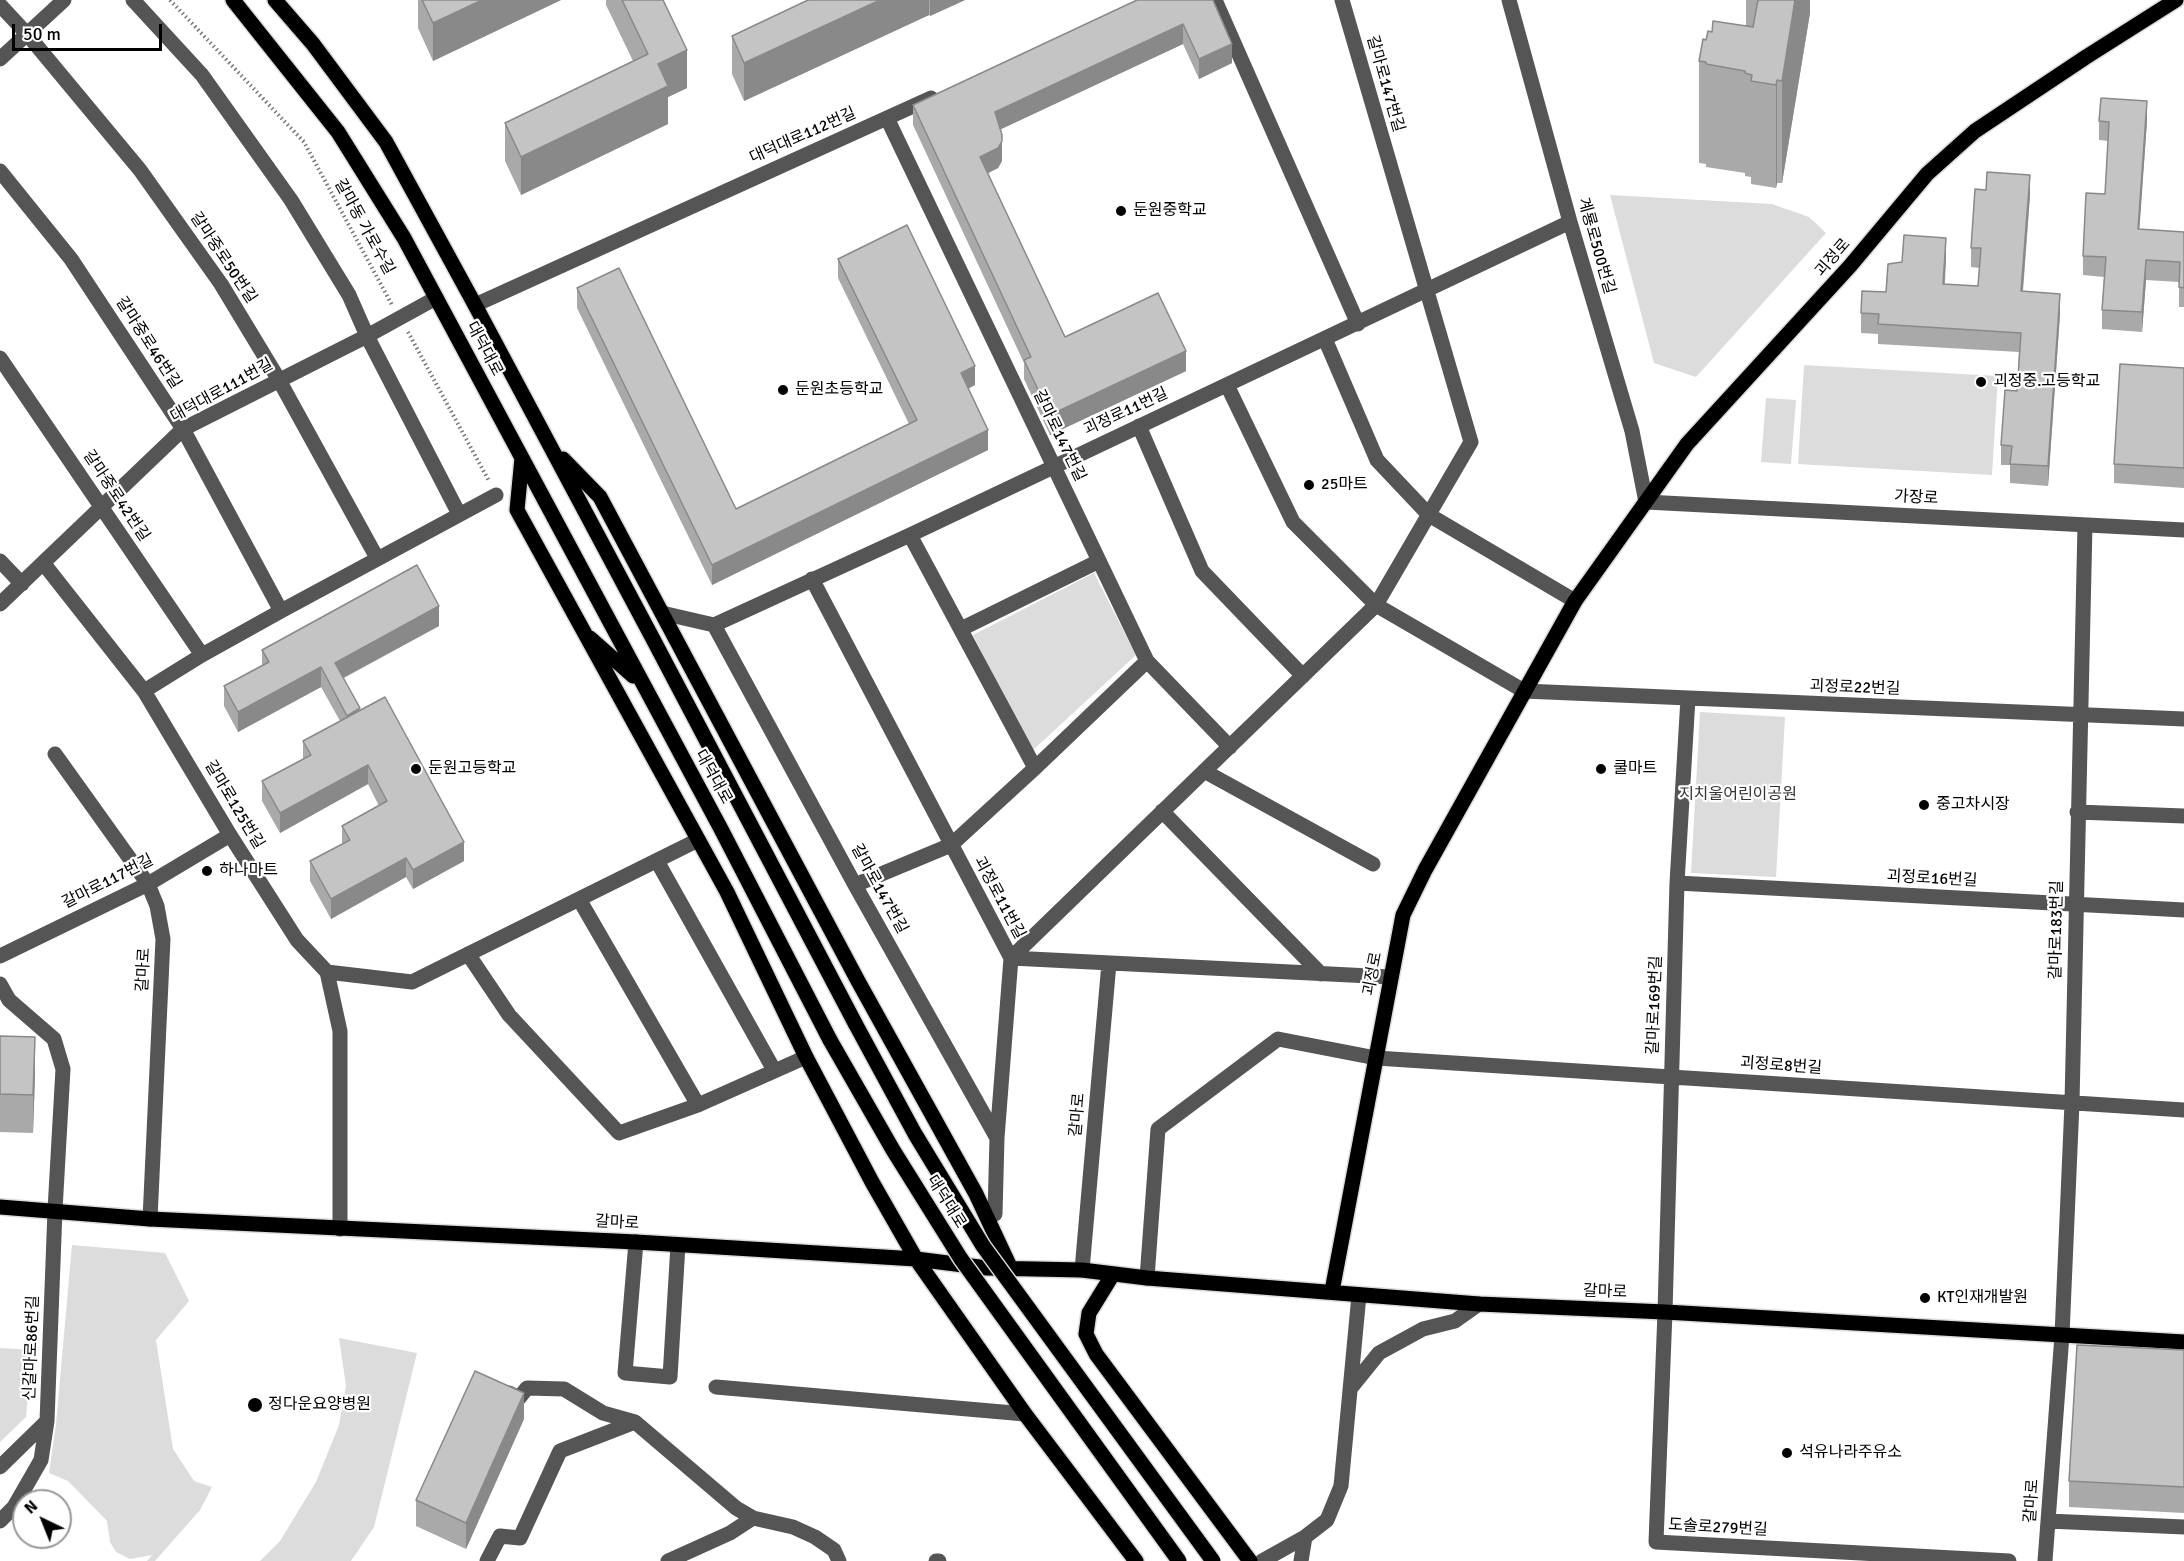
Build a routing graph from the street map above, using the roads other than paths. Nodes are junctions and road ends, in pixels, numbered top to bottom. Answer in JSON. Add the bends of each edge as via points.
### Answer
{"nodes":[{"id":1,"x":64,"y":0,"type":"edge"},
{"id":2,"x":134,"y":0,"type":"edge"},
{"id":3,"x":233,"y":0,"type":"edge"},
{"id":4,"x":276,"y":0,"type":"edge"},
{"id":5,"x":1215,"y":0,"type":"edge"},
{"id":6,"x":1342,"y":0,"type":"edge"},
{"id":7,"x":1509,"y":0,"type":"edge"},
{"id":8,"x":2176,"y":0,"type":"edge"},
{"id":9,"x":0,"y":5,"type":"edge"},
{"id":10,"x":27,"y":34,"type":"junction"},
{"id":11,"x":0,"y":59,"type":"edge"},
{"id":12,"x":941,"y":93,"type":"edge"},
{"id":13,"x":887,"y":118,"type":"junction"},
{"id":14,"x":0,"y":171,"type":"edge"},
{"id":15,"x":1570,"y":222,"type":"junction"},
{"id":16,"x":1427,"y":291,"type":"junction"},
{"id":17,"x":436,"y":298,"type":"junction"},
{"id":18,"x":475,"y":305,"type":"junction"},
{"id":19,"x":1358,"y":324,"type":"junction"},
{"id":20,"x":367,"y":336,"type":"junction"},
{"id":21,"x":1325,"y":339,"type":"junction"},
{"id":22,"x":0,"y":358,"type":"edge"},
{"id":23,"x":279,"y":380,"type":"junction"},
{"id":24,"x":1227,"y":385,"type":"junction"},
{"id":25,"x":1139,"y":426,"type":"junction"},
{"id":26,"x":183,"y":429,"type":"junction"},
{"id":27,"x":551,"y":446,"type":"junction"},
{"id":28,"x":522,"y":458,"type":"junction"},
{"id":29,"x":1053,"y":466,"type":"junction"},
{"id":30,"x":496,"y":495,"type":"road end"},
{"id":31,"x":1646,"y":502,"type":"junction"},
{"id":32,"x":102,"y":508,"type":"junction"},
{"id":33,"x":459,"y":514,"type":"junction"},
{"id":34,"x":1429,"y":515,"type":"junction"},
{"id":35,"x":2085,"y":525,"type":"junction"},
{"id":36,"x":2184,"y":530,"type":"edge"},
{"id":37,"x":910,"y":535,"type":"junction"},
{"id":38,"x":377,"y":558,"type":"junction"},
{"id":39,"x":0,"y":561,"type":"edge"},
{"id":40,"x":1099,"y":561,"type":"junction"},
{"id":41,"x":44,"y":564,"type":"junction"},
{"id":42,"x":812,"y":579,"type":"junction"},
{"id":43,"x":22,"y":584,"type":"junction"},
{"id":44,"x":1575,"y":601,"type":"junction"},
{"id":45,"x":0,"y":604,"type":"edge"},
{"id":46,"x":1376,"y":605,"type":"junction"},
{"id":47,"x":281,"y":611,"type":"junction"},
{"id":48,"x":662,"y":613,"type":"junction"},
{"id":49,"x":714,"y":625,"type":"junction"},
{"id":50,"x":961,"y":629,"type":"junction"},
{"id":51,"x":582,"y":630,"type":"junction"},
{"id":52,"x":202,"y":655,"type":"junction"},
{"id":53,"x":1147,"y":661,"type":"junction"},
{"id":54,"x":1303,"y":676,"type":"junction"},
{"id":55,"x":642,"y":684,"type":"junction"},
{"id":56,"x":144,"y":691,"type":"junction"},
{"id":57,"x":1524,"y":692,"type":"junction"},
{"id":58,"x":1688,"y":699,"type":"junction"},
{"id":59,"x":2080,"y":715,"type":"junction"},
{"id":60,"x":2184,"y":719,"type":"edge"},
{"id":61,"x":1230,"y":747,"type":"junction"},
{"id":62,"x":55,"y":754,"type":"dead end"},
{"id":63,"x":1035,"y":768,"type":"junction"},
{"id":64,"x":1204,"y":771,"type":"junction"},
{"id":65,"x":1162,"y":812,"type":"junction"},
{"id":66,"x":2077,"y":812,"type":"junction"},
{"id":67,"x":2184,"y":816,"type":"edge"},
{"id":68,"x":230,"y":835,"type":"junction"},
{"id":69,"x":698,"y":840,"type":"junction"},
{"id":70,"x":951,"y":845,"type":"junction"},
{"id":71,"x":657,"y":861,"type":"junction"},
{"id":72,"x":1373,"y":864,"type":"dead end"},
{"id":73,"x":1677,"y":883,"type":"junction"},
{"id":74,"x":148,"y":884,"type":"junction"},
{"id":75,"x":855,"y":885,"type":"junction"},
{"id":76,"x":579,"y":899,"type":"junction"},
{"id":77,"x":2075,"y":904,"type":"junction"},
{"id":78,"x":2184,"y":910,"type":"edge"},
{"id":79,"x":468,"y":954,"type":"junction"},
{"id":80,"x":0,"y":956,"type":"edge"},
{"id":81,"x":1011,"y":958,"type":"junction"},
{"id":82,"x":1109,"y":963,"type":"junction"},
{"id":83,"x":327,"y":972,"type":"junction"},
{"id":84,"x":1321,"y":974,"type":"junction"},
{"id":85,"x":1390,"y":977,"type":"junction"},
{"id":86,"x":0,"y":984,"type":"edge"},
{"id":87,"x":806,"y":1057,"type":"junction"},
{"id":88,"x":1376,"y":1058,"type":"junction"},
{"id":89,"x":774,"y":1071,"type":"junction"},
{"id":90,"x":1670,"y":1077,"type":"junction"},
{"id":91,"x":2072,"y":1103,"type":"junction"},
{"id":92,"x":698,"y":1105,"type":"junction"},
{"id":93,"x":2184,"y":1110,"type":"edge"},
{"id":94,"x":997,"y":1138,"type":"junction"},
{"id":95,"x":0,"y":1207,"type":"edge"},
{"id":96,"x":55,"y":1210,"type":"junction"},
{"id":97,"x":995,"y":1214,"type":"dead end"},
{"id":98,"x":150,"y":1219,"type":"junction"},
{"id":99,"x":340,"y":1229,"type":"junction"},
{"id":100,"x":636,"y":1242,"type":"junction"},
{"id":101,"x":678,"y":1245,"type":"junction"},
{"id":102,"x":916,"y":1259,"type":"junction"},
{"id":103,"x":1011,"y":1269,"type":"junction"},
{"id":104,"x":1082,"y":1270,"type":"junction"},
{"id":105,"x":1113,"y":1274,"type":"junction"},
{"id":106,"x":1147,"y":1278,"type":"junction"},
{"id":107,"x":1332,"y":1291,"type":"junction"},
{"id":108,"x":1359,"y":1295,"type":"junction"},
{"id":109,"x":1479,"y":1304,"type":"junction"},
{"id":110,"x":1665,"y":1312,"type":"junction"},
{"id":111,"x":2062,"y":1335,"type":"junction"},
{"id":112,"x":2184,"y":1342,"type":"edge"},
{"id":113,"x":492,"y":1385,"type":"edge"},
{"id":114,"x":716,"y":1387,"type":"dead end"},
{"id":115,"x":1350,"y":1389,"type":"junction"},
{"id":116,"x":1025,"y":1414,"type":"junction"},
{"id":117,"x":47,"y":1421,"type":"junction"},
{"id":118,"x":635,"y":1422,"type":"junction"},
{"id":119,"x":0,"y":1467,"type":"edge"},
{"id":120,"x":753,"y":1518,"type":"junction"},
{"id":121,"x":0,"y":1521,"type":"edge"},
{"id":122,"x":2048,"y":1521,"type":"junction"},
{"id":123,"x":2184,"y":1527,"type":"edge"},
{"id":124,"x":1305,"y":1537,"type":"junction"},
{"id":125,"x":487,"y":1561,"type":"edge"},
{"id":126,"x":668,"y":1561,"type":"edge"},
{"id":127,"x":839,"y":1561,"type":"edge"},
{"id":128,"x":1136,"y":1561,"type":"edge"},
{"id":129,"x":1179,"y":1561,"type":"edge"},
{"id":130,"x":1213,"y":1561,"type":"edge"},
{"id":131,"x":1250,"y":1561,"type":"edge"},
{"id":132,"x":1262,"y":1561,"type":"edge"},
{"id":133,"x":1301,"y":1561,"type":"edge"},
{"id":134,"x":2008,"y":1561,"type":"edge"},
{"id":135,"x":2045,"y":1561,"type":"edge"}],
"edges":[{"from":1,"to":10,"type":"street"},
{"from":2,"to":20,"type":"street","via":[[202,75],[247,136],[349,295]]},
{"from":3,"to":17,"type":"main road","name":"대덕대로","via":[[338,132]]},
{"from":4,"to":18,"type":"main road","name":"대덕대로","via":[[386,142]]},
{"from":5,"to":19,"type":"street"},
{"from":6,"to":16,"type":"street","name":"갈마로147번길"},
{"from":7,"to":15,"type":"street","name":"계룡로500번길"},
{"from":8,"to":31,"type":"main road","name":"괴정로","via":[[1975,131],[1927,174],[1850,266],[1687,444]]},
{"from":9,"to":10,"type":"street","name":"갈마중로50번길"},
{"from":10,"to":11,"type":"street"},
{"from":10,"to":23,"type":"street","name":"갈마중로50번길","via":[[140,170],[221,284]]},
{"from":12,"to":13,"type":"street","name":"대덕대로112번길"},
{"from":13,"to":18,"type":"street","name":"대덕대로112번길"},
{"from":13,"to":29,"type":"street","name":"갈마로147번길"},
{"from":14,"to":26,"type":"street","name":"갈마중로46번길","via":[[71,259]]},
{"from":15,"to":16,"type":"street","name":"괴정로11번길"},
{"from":15,"to":31,"type":"street","name":"계룡로500번길","via":[[1632,431]]},
{"from":16,"to":19,"type":"street","name":"괴정로11번길"},
{"from":16,"to":34,"type":"street","name":"갈마로147번길","via":[[1471,442]]},
{"from":17,"to":20,"type":"street","name":"대덕대로111번길"},
{"from":17,"to":28,"type":"main road","name":"대덕대로"},
{"from":18,"to":27,"type":"main road","name":"대덕대로"},
{"from":19,"to":21,"type":"street","name":"괴정로11번길"},
{"from":20,"to":23,"type":"street","name":"대덕대로111번길"},
{"from":20,"to":33,"type":"street"},
{"from":21,"to":24,"type":"street","name":"괴정로11번길"},
{"from":21,"to":34,"type":"street","via":[[1377,460]]},
{"from":22,"to":32,"type":"street","name":"갈마중로42번길"},
{"from":23,"to":26,"type":"street","name":"대덕대로111번길"},
{"from":23,"to":38,"type":"street","name":"갈마중로50번길"},
{"from":24,"to":25,"type":"street","name":"괴정로11번길"},
{"from":24,"to":46,"type":"street","via":[[1293,522]]},
{"from":25,"to":29,"type":"street","name":"괴정로11번길"},
{"from":25,"to":54,"type":"street","via":[[1202,571]]},
{"from":26,"to":32,"type":"street","name":"대덕대로111번길"},
{"from":26,"to":47,"type":"street","name":"갈마중로46번길"},
{"from":27,"to":48,"type":"main road","via":[[600,497]]},
{"from":27,"to":130,"type":"main road","name":"대덕대로","bridge":true,"via":[[915,1134],[983,1246]]},
{"from":28,"to":51,"type":"main road","via":[[517,510]]},
{"from":28,"to":55,"type":"main road","name":"대덕대로"},
{"from":29,"to":37,"type":"street","name":"괴정로11번길"},
{"from":29,"to":40,"type":"street","name":"갈마로147번길"},
{"from":30,"to":33,"type":"street"},
{"from":31,"to":35,"type":"street","name":"가장로"},
{"from":31,"to":44,"type":"main road","name":"괴정로"},
{"from":32,"to":41,"type":"street","name":"대덕대로111번길"},
{"from":32,"to":52,"type":"street","name":"갈마중로42번길"},
{"from":33,"to":38,"type":"street"},
{"from":34,"to":44,"type":"street"},
{"from":34,"to":46,"type":"street","name":"갈마로147번길"},
{"from":35,"to":36,"type":"street","name":"가장로"},
{"from":35,"to":59,"type":"street","name":"갈마로183번길"},
{"from":37,"to":42,"type":"street","name":"괴정로11번길"},
{"from":37,"to":50,"type":"street"},
{"from":38,"to":47,"type":"street"},
{"from":39,"to":43,"type":"street"},
{"from":40,"to":50,"type":"street"},
{"from":40,"to":53,"type":"street","name":"갈마로147번길"},
{"from":41,"to":43,"type":"street","name":"대덕대로111번길"},
{"from":41,"to":56,"type":"street","name":"갈마로125번길"},
{"from":42,"to":49,"type":"street","name":"괴정로11번길"},
{"from":42,"to":70,"type":"street","name":"괴정로11번길"},
{"from":43,"to":45,"type":"street","name":"대덕대로111번길"},
{"from":44,"to":57,"type":"main road","name":"괴정로"},
{"from":46,"to":54,"type":"street","name":"갈마로147번길"},
{"from":46,"to":57,"type":"street"},
{"from":47,"to":52,"type":"street"},
{"from":48,"to":49,"type":"street"},
{"from":48,"to":103,"type":"main road","via":[[976,1194]]},
{"from":49,"to":75,"type":"street","name":"갈마로147번길"},
{"from":50,"to":63,"type":"street"},
{"from":51,"to":55,"type":"main road"},
{"from":51,"to":69,"type":"main road"},
{"from":52,"to":56,"type":"street"},
{"from":53,"to":61,"type":"street","name":"갈마로147번길"},
{"from":53,"to":63,"type":"street"},
{"from":54,"to":61,"type":"street","name":"갈마로147번길"},
{"from":55,"to":129,"type":"main road","name":"대덕대로","bridge":true,"via":[[830,1040],[893,1150],[961,1259]]},
{"from":56,"to":68,"type":"street","name":"갈마로125번길"},
{"from":57,"to":58,"type":"street","name":"괴정로22번길"},
{"from":57,"to":85,"type":"main road","name":"괴정로","via":[[1403,915]]},
{"from":58,"to":59,"type":"street","name":"괴정로22번길"},
{"from":58,"to":73,"type":"street","name":"갈마로169번길"},
{"from":59,"to":60,"type":"street","name":"괴정로22번길"},
{"from":59,"to":66,"type":"street","name":"갈마로183번길"},
{"from":61,"to":64,"type":"street","name":"갈마로147번길"},
{"from":62,"to":74,"type":"street","name":"갈마로"},
{"from":63,"to":70,"type":"street"},
{"from":64,"to":65,"type":"street","name":"갈마로147번길"},
{"from":64,"to":72,"type":"street"},
{"from":65,"to":81,"type":"street","name":"갈마로147번길"},
{"from":65,"to":84,"type":"street"},
{"from":66,"to":67,"type":"street"},
{"from":66,"to":77,"type":"street","name":"갈마로183번길"},
{"from":68,"to":74,"type":"street","name":"갈마로117번길"},
{"from":68,"to":83,"type":"street","name":"갈마로125번길","via":[[297,940]]},
{"from":69,"to":71,"type":"street"},
{"from":69,"to":87,"type":"main road"},
{"from":70,"to":75,"type":"street"},
{"from":70,"to":81,"type":"street","name":"괴정로11번길"},
{"from":71,"to":76,"type":"street"},
{"from":71,"to":89,"type":"street"},
{"from":73,"to":77,"type":"street","name":"괴정로16번길"},
{"from":73,"to":90,"type":"street","name":"갈마로169번길"},
{"from":74,"to":80,"type":"street","name":"갈마로117번길"},
{"from":74,"to":98,"type":"street","name":"갈마로","via":[[163,939]]},
{"from":75,"to":94,"type":"street","name":"갈마로147번길"},
{"from":76,"to":79,"type":"street"},
{"from":76,"to":92,"type":"street"},
{"from":77,"to":78,"type":"street","name":"괴정로16번길"},
{"from":77,"to":91,"type":"street","name":"갈마로183번길"},
{"from":79,"to":83,"type":"street","via":[[412,982]]},
{"from":79,"to":92,"type":"street","via":[[509,1015],[619,1133]]},
{"from":81,"to":82,"type":"street","name":"괴정로11번길"},
{"from":81,"to":94,"type":"street"},
{"from":82,"to":84,"type":"street","name":"괴정로11번길"},
{"from":82,"to":104,"type":"street","name":"갈마로"},
{"from":83,"to":99,"type":"street","via":[[340,1031]]},
{"from":84,"to":85,"type":"street","name":"괴정로11번길"},
{"from":85,"to":88,"type":"main road","name":"괴정로"},
{"from":86,"to":96,"type":"street","via":[[9,1000],[54,1039],[63,1069]]},
{"from":87,"to":89,"type":"street"},
{"from":87,"to":102,"type":"main road"},
{"from":88,"to":90,"type":"street","name":"괴정로8번길"},
{"from":88,"to":106,"type":"street","via":[[1278,1039],[1158,1129]]},
{"from":88,"to":107,"type":"main road","name":"괴정로"},
{"from":89,"to":92,"type":"street"},
{"from":90,"to":91,"type":"street","name":"괴정로8번길"},
{"from":90,"to":110,"type":"street","name":"갈마로169번길"},
{"from":91,"to":93,"type":"street","name":"괴정로8번길"},
{"from":91,"to":111,"type":"street","name":"갈마로183번길"},
{"from":94,"to":97,"type":"street"},
{"from":95,"to":96,"type":"main road","name":"갈마로"},
{"from":96,"to":98,"type":"main road","name":"갈마로"},
{"from":96,"to":117,"type":"street","name":"신갈마로86번길"},
{"from":98,"to":99,"type":"main road","name":"갈마로"},
{"from":99,"to":100,"type":"main road","name":"갈마로"},
{"from":100,"to":101,"type":"main road","name":"갈마로"},
{"from":100,"to":101,"type":"street","via":[[626,1373],[670,1377]]},
{"from":101,"to":102,"type":"main road","name":"갈마로"},
{"from":102,"to":103,"type":"main road","name":"갈마로"},
{"from":102,"to":116,"type":"main road"},
{"from":103,"to":104,"type":"main road","name":"갈마로"},
{"from":104,"to":105,"type":"main road","name":"갈마로"},
{"from":105,"to":106,"type":"main road","name":"갈마로"},
{"from":105,"to":131,"type":"main road","via":[[1089,1313],[1086,1334],[1096,1354]]},
{"from":106,"to":107,"type":"main road","name":"갈마로"},
{"from":107,"to":108,"type":"main road","name":"갈마로"},
{"from":108,"to":109,"type":"main road","name":"갈마로"},
{"from":108,"to":115,"type":"street"},
{"from":109,"to":110,"type":"main road","name":"갈마로"},
{"from":109,"to":115,"type":"street","via":[[1455,1321],[1423,1329],[1379,1353]]},
{"from":110,"to":111,"type":"main road","name":"갈마로"},
{"from":110,"to":134,"type":"street","name":"도솔로279번길","via":[[1656,1542]]},
{"from":111,"to":112,"type":"main road","name":"갈마로"},
{"from":111,"to":122,"type":"street","name":"갈마로"},
{"from":113,"to":118,"type":"street","via":[[519,1398],[527,1388],[564,1389],[603,1413]]},
{"from":114,"to":116,"type":"street"},
{"from":115,"to":124,"type":"street","via":[[1341,1486],[1327,1520]]},
{"from":116,"to":128,"type":"main road"},
{"from":117,"to":119,"type":"street","name":"신갈마로86번길"},
{"from":117,"to":121,"type":"street","via":[[41,1460],[14,1507]]},
{"from":118,"to":120,"type":"street"},
{"from":118,"to":125,"type":"street","via":[[560,1451],[520,1538],[500,1536]]},
{"from":120,"to":126,"type":"street","via":[[730,1533]]},
{"from":120,"to":127,"type":"street","via":[[793,1527],[815,1537],[834,1550]]},
{"from":122,"to":123,"type":"street"},
{"from":122,"to":135,"type":"street","name":"갈마로"},
{"from":124,"to":132,"type":"street"},
{"from":124,"to":133,"type":"street"}]}
